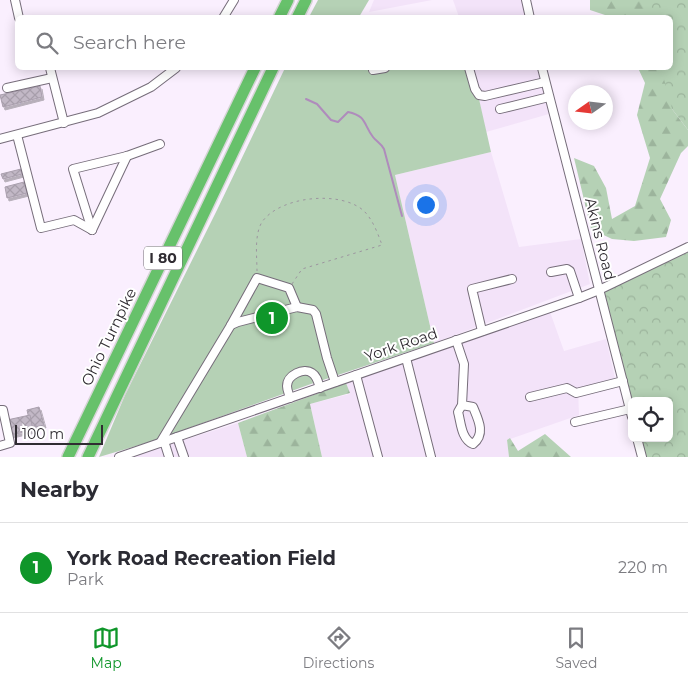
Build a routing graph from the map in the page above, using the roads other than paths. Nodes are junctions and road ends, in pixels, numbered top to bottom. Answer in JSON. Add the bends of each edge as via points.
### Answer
{"nodes":[{"id":1,"x":15,"y":0,"type":"edge"},
{"id":2,"x":234,"y":0,"type":"edge"},
{"id":3,"x":288,"y":0,"type":"edge"},
{"id":4,"x":306,"y":0,"type":"edge"},
{"id":5,"x":526,"y":0,"type":"edge"},
{"id":6,"x":18,"y":15,"type":"edge"},
{"id":7,"x":225,"y":15,"type":"edge"},
{"id":8,"x":280,"y":15,"type":"edge"},
{"id":9,"x":298,"y":15,"type":"edge"},
{"id":10,"x":529,"y":15,"type":"edge"},
{"id":11,"x":50,"y":70,"type":"edge"},
{"id":12,"x":173,"y":70,"type":"edge"},
{"id":13,"x":254,"y":70,"type":"edge"},
{"id":14,"x":272,"y":70,"type":"edge"},
{"id":15,"x":470,"y":70,"type":"edge"},
{"id":16,"x":542,"y":70,"type":"edge"},
{"id":17,"x":52,"y":78,"type":"junction"},
{"id":18,"x":545,"y":82,"type":"junction"},
{"id":19,"x":7,"y":88,"type":"dead end"},
{"id":20,"x":549,"y":96,"type":"junction"},
{"id":21,"x":500,"y":109,"type":"dead end"},
{"id":22,"x":64,"y":123,"type":"junction"},
{"id":23,"x":17,"y":135,"type":"junction"},
{"id":24,"x":0,"y":139,"type":"edge"},
{"id":25,"x":160,"y":144,"type":"dead end"},
{"id":26,"x":127,"y":156,"type":"junction"},
{"id":27,"x":92,"y":230,"type":"junction"},
{"id":28,"x":688,"y":247,"type":"edge"},
{"id":29,"x":551,"y":272,"type":"dead end"},
{"id":30,"x":512,"y":278,"type":"dead end"},
{"id":31,"x":599,"y":290,"type":"junction"},
{"id":32,"x":579,"y":298,"type":"junction"},
{"id":33,"x":297,"y":307,"type":"junction"},
{"id":34,"x":231,"y":325,"type":"junction"},
{"id":35,"x":482,"y":331,"type":"junction"},
{"id":36,"x":456,"y":340,"type":"junction"},
{"id":37,"x":406,"y":358,"type":"junction"},
{"id":38,"x":356,"y":375,"type":"junction"},
{"id":39,"x":623,"y":381,"type":"junction"},
{"id":40,"x":335,"y":382,"type":"junction"},
{"id":41,"x":320,"y":388,"type":"junction"},
{"id":42,"x":530,"y":396,"type":"dead end"},
{"id":43,"x":290,"y":398,"type":"junction"},
{"id":44,"x":628,"y":401,"type":"edge"},
{"id":45,"x":462,"y":404,"type":"junction"},
{"id":46,"x":0,"y":410,"type":"edge"},
{"id":47,"x":628,"y":413,"type":"edge"},
{"id":48,"x":575,"y":422,"type":"dead end"},
{"id":49,"x":177,"y":437,"type":"junction"},
{"id":50,"x":162,"y":442,"type":"junction"},
{"id":51,"x":638,"y":442,"type":"edge"},
{"id":52,"x":0,"y":446,"type":"edge"},
{"id":53,"x":70,"y":452,"type":"edge"},
{"id":54,"x":124,"y":456,"type":"edge"},
{"id":55,"x":88,"y":457,"type":"edge"},
{"id":56,"x":169,"y":457,"type":"edge"},
{"id":57,"x":184,"y":457,"type":"edge"},
{"id":58,"x":378,"y":457,"type":"edge"},
{"id":59,"x":431,"y":457,"type":"edge"},
{"id":60,"x":642,"y":457,"type":"edge"}],
"edges":[{"from":1,"to":6,"type":"street"},
{"from":2,"to":7,"type":"street"},
{"from":3,"to":8,"type":"highway"},
{"from":4,"to":9,"type":"highway"},
{"from":5,"to":10,"type":"street"},
{"from":11,"to":17,"type":"street"},
{"from":12,"to":22,"type":"street","via":[[134,97]]},
{"from":13,"to":53,"type":"highway","name":"Ohio Turnpike","number":"I 80"},
{"from":14,"to":55,"type":"highway","number":"I 80"},
{"from":15,"to":18,"type":"street","via":[[475,89],[479,95],[485,96]]},
{"from":16,"to":18,"type":"street","name":"Akins Road"},
{"from":17,"to":19,"type":"street"},
{"from":17,"to":22,"type":"street"},
{"from":18,"to":20,"type":"street","name":"Akins Road"},
{"from":20,"to":21,"type":"street"},
{"from":20,"to":31,"type":"street","name":"Akins Road"},
{"from":22,"to":23,"type":"street"},
{"from":23,"to":24,"type":"street"},
{"from":23,"to":27,"type":"street","via":[[41,228],[74,220]]},
{"from":25,"to":26,"type":"street"},
{"from":26,"to":27,"type":"street"},
{"from":26,"to":27,"type":"street","via":[[74,169]]},
{"from":28,"to":31,"type":"street","name":"York Road"},
{"from":29,"to":32,"type":"street","via":[[567,268]]},
{"from":30,"to":35,"type":"street","via":[[472,289]]},
{"from":31,"to":32,"type":"street","name":"York Road"},
{"from":31,"to":39,"type":"street","name":"Akins Road"},
{"from":32,"to":35,"type":"street","name":"York Road"},
{"from":33,"to":34,"type":"street"},
{"from":33,"to":34,"type":"street","via":[[289,288],[257,278]]},
{"from":33,"to":40,"type":"street","via":[[313,310],[316,314]]},
{"from":34,"to":50,"type":"street"},
{"from":35,"to":36,"type":"street","name":"York Road"},
{"from":36,"to":37,"type":"street","name":"York Road"},
{"from":36,"to":45,"type":"street","via":[[464,364]]},
{"from":37,"to":38,"type":"street","name":"York Road"},
{"from":37,"to":59,"type":"street"},
{"from":38,"to":40,"type":"street","name":"York Road"},
{"from":38,"to":58,"type":"street"},
{"from":39,"to":42,"type":"street","via":[[576,393],[567,388]]},
{"from":39,"to":44,"type":"street","name":"Akins Road"},
{"from":40,"to":41,"type":"street","name":"York Road"},
{"from":41,"to":43,"type":"street","name":"York Road"},
{"from":41,"to":43,"type":"street","via":[[312,373],[292,375],[287,386]]},
{"from":43,"to":49,"type":"street","name":"York Road"},
{"from":45,"to":45,"type":"street","via":[[458,412],[464,437],[473,444],[481,432],[479,421],[473,407]]},
{"from":46,"to":52,"type":"street","via":[[3,410],[10,444]]},
{"from":47,"to":48,"type":"street"},
{"from":49,"to":50,"type":"street","name":"York Road"},
{"from":49,"to":57,"type":"street"},
{"from":50,"to":54,"type":"street","name":"York Road"},
{"from":50,"to":56,"type":"street"},
{"from":51,"to":60,"type":"street"}]}
